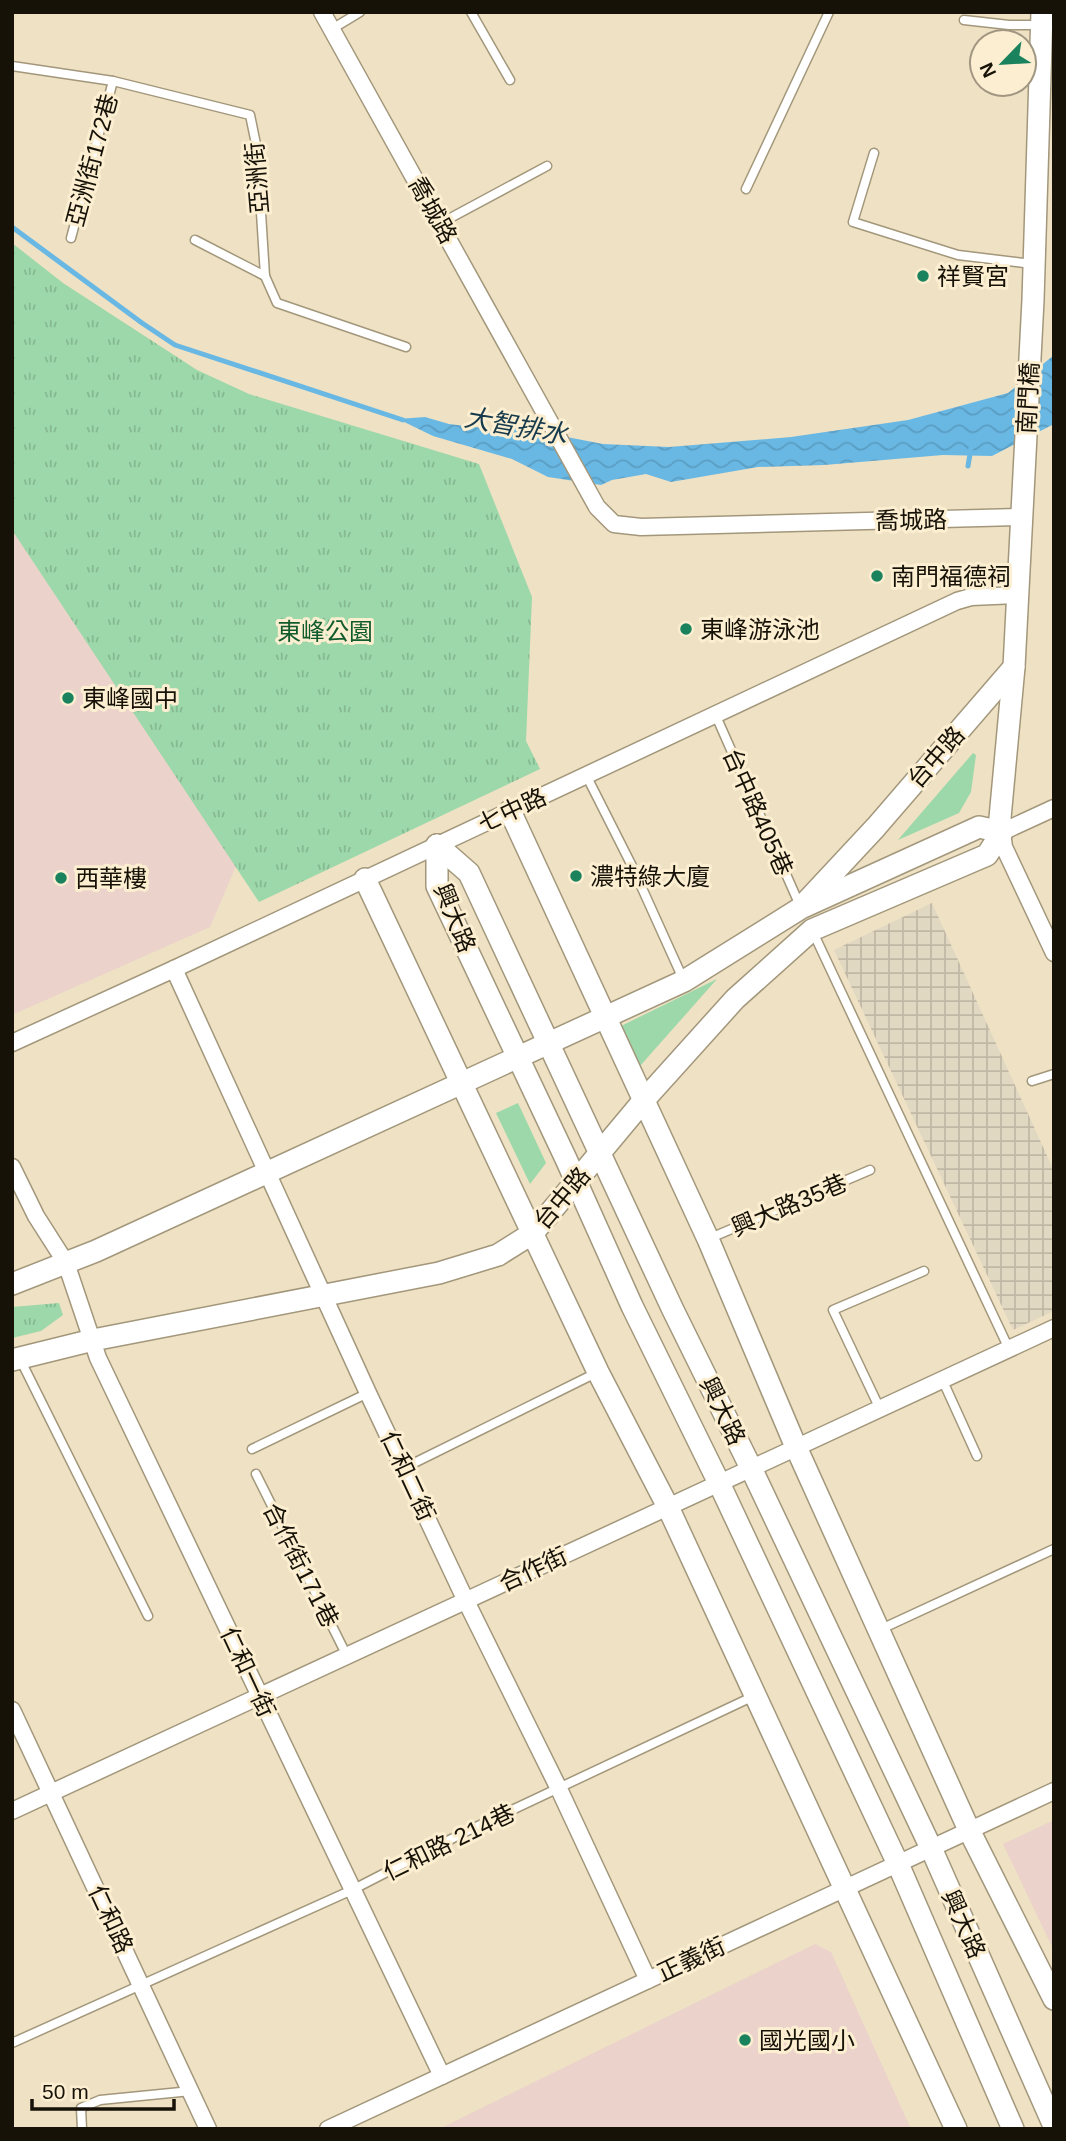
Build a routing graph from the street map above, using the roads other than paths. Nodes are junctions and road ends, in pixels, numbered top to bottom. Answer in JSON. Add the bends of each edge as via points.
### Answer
{"nodes":[{"id":1,"x":323,"y":12,"type":"edge"},
{"id":2,"x":360,"y":12,"type":"edge"},
{"id":3,"x":471,"y":12,"type":"edge"},
{"id":4,"x":829,"y":12,"type":"edge"},
{"id":5,"x":964,"y":20,"type":"dead end"},
{"id":6,"x":1046,"y":21,"type":"edge"},
{"id":7,"x":332,"y":29,"type":"junction"},
{"id":8,"x":12,"y":66,"type":"edge"},
{"id":9,"x":510,"y":80,"type":"dead end"},
{"id":10,"x":113,"y":81,"type":"junction"},
{"id":11,"x":1046,"y":143,"type":"edge"},
{"id":12,"x":874,"y":153,"type":"dead end"},
{"id":13,"x":547,"y":166,"type":"dead end"},
{"id":14,"x":1045,"y":188,"type":"edge"},
{"id":15,"x":746,"y":189,"type":"dead end"},
{"id":16,"x":441,"y":223,"type":"junction"},
{"id":17,"x":71,"y":239,"type":"dead end"},
{"id":18,"x":195,"y":240,"type":"dead end"},
{"id":19,"x":1035,"y":264,"type":"junction"},
{"id":20,"x":265,"y":276,"type":"junction"},
{"id":21,"x":406,"y":347,"type":"dead end"},
{"id":22,"x":1022,"y":507,"type":"junction"},
{"id":23,"x":1017,"y":595,"type":"junction"},
{"id":24,"x":1014,"y":667,"type":"junction"},
{"id":25,"x":716,"y":716,"type":"junction"},
{"id":26,"x":586,"y":775,"type":"junction"},
{"id":27,"x":1054,"y":808,"type":"edge"},
{"id":28,"x":510,"y":811,"type":"junction"},
{"id":29,"x":1002,"y":832,"type":"junction"},
{"id":30,"x":437,"y":845,"type":"junction"},
{"id":31,"x":365,"y":879,"type":"junction"},
{"id":32,"x":801,"y":908,"type":"junction"},
{"id":33,"x":812,"y":930,"type":"junction"},
{"id":34,"x":1054,"y":953,"type":"edge"},
{"id":35,"x":174,"y":969,"type":"junction"},
{"id":36,"x":684,"y":981,"type":"junction"},
{"id":37,"x":606,"y":1017,"type":"junction"},
{"id":38,"x":12,"y":1043,"type":"edge"},
{"id":39,"x":549,"y":1044,"type":"junction"},
{"id":40,"x":518,"y":1058,"type":"junction"},
{"id":41,"x":1054,"y":1074,"type":"edge"},
{"id":42,"x":1031,"y":1081,"type":"dead end"},
{"id":43,"x":462,"y":1084,"type":"junction"},
{"id":44,"x":644,"y":1100,"type":"junction"},
{"id":45,"x":600,"y":1153,"type":"junction"},
{"id":46,"x":12,"y":1167,"type":"edge"},
{"id":47,"x":870,"y":1170,"type":"dead end"},
{"id":48,"x":267,"y":1174,"type":"junction"},
{"id":49,"x":576,"y":1181,"type":"junction"},
{"id":50,"x":533,"y":1233,"type":"junction"},
{"id":51,"x":708,"y":1240,"type":"junction"},
{"id":52,"x":66,"y":1263,"type":"junction"},
{"id":53,"x":924,"y":1271,"type":"dead end"},
{"id":54,"x":12,"y":1284,"type":"edge"},
{"id":55,"x":323,"y":1295,"type":"junction"},
{"id":56,"x":1054,"y":1328,"type":"edge"},
{"id":57,"x":93,"y":1340,"type":"junction"},
{"id":58,"x":1009,"y":1349,"type":"junction"},
{"id":59,"x":16,"y":1359,"type":"edge"},
{"id":60,"x":597,"y":1372,"type":"junction"},
{"id":61,"x":942,"y":1379,"type":"junction"},
{"id":62,"x":368,"y":1393,"type":"junction"},
{"id":63,"x":880,"y":1409,"type":"junction"},
{"id":64,"x":796,"y":1447,"type":"junction"},
{"id":65,"x":252,"y":1449,"type":"dead end"},
{"id":66,"x":977,"y":1455,"type":"dead end"},
{"id":67,"x":404,"y":1468,"type":"junction"},
{"id":68,"x":751,"y":1468,"type":"junction"},
{"id":69,"x":256,"y":1474,"type":"dead end"},
{"id":70,"x":719,"y":1483,"type":"junction"},
{"id":71,"x":668,"y":1507,"type":"junction"},
{"id":72,"x":1054,"y":1549,"type":"edge"},
{"id":73,"x":466,"y":1601,"type":"junction"},
{"id":74,"x":148,"y":1616,"type":"dead end"},
{"id":75,"x":879,"y":1630,"type":"junction"},
{"id":76,"x":347,"y":1656,"type":"junction"},
{"id":77,"x":260,"y":1696,"type":"junction"},
{"id":78,"x":754,"y":1696,"type":"junction"},
{"id":79,"x":12,"y":1710,"type":"edge"},
{"id":80,"x":559,"y":1789,"type":"junction"},
{"id":81,"x":1054,"y":1791,"type":"edge"},
{"id":82,"x":52,"y":1792,"type":"junction"},
{"id":83,"x":12,"y":1811,"type":"edge"},
{"id":84,"x":969,"y":1830,"type":"junction"},
{"id":85,"x":931,"y":1848,"type":"junction"},
{"id":86,"x":898,"y":1864,"type":"junction"},
{"id":87,"x":845,"y":1888,"type":"junction"},
{"id":88,"x":352,"y":1890,"type":"junction"},
{"id":89,"x":648,"y":1980,"type":"junction"},
{"id":90,"x":142,"y":1983,"type":"junction"},
{"id":91,"x":1054,"y":1999,"type":"edge"},
{"id":92,"x":12,"y":2043,"type":"edge"},
{"id":93,"x":442,"y":2076,"type":"junction"},
{"id":94,"x":191,"y":2091,"type":"junction"},
{"id":95,"x":1054,"y":2126,"type":"edge"},
{"id":96,"x":82,"y":2129,"type":"edge"},
{"id":97,"x":208,"y":2129,"type":"edge"},
{"id":98,"x":328,"y":2129,"type":"edge"},
{"id":99,"x":956,"y":2129,"type":"edge"},
{"id":100,"x":1013,"y":2129,"type":"edge"}],
"edges":[{"from":1,"to":7,"type":"street","name":"喬城路"},
{"from":2,"to":7,"type":"lane"},
{"from":3,"to":9,"type":"lane"},
{"from":4,"to":15,"type":"lane"},
{"from":5,"to":6,"type":"lane"},
{"from":6,"to":11,"type":"street","name":"南門橋"},
{"from":7,"to":16,"type":"street","name":"喬城路"},
{"from":8,"to":10,"type":"lane","name":"亞洲街"},
{"from":10,"to":17,"type":"lane","name":"亞洲街172巷"},
{"from":10,"to":20,"type":"lane","name":"亞洲街","via":[[250,115],[257,149]]},
{"from":11,"to":14,"type":"street","name":"南門橋"},
{"from":12,"to":19,"type":"lane","via":[[853,222],[958,255]]},
{"from":13,"to":16,"type":"lane"},
{"from":14,"to":19,"type":"street","name":"南門橋"},
{"from":16,"to":22,"type":"street","name":"喬城路","via":[[597,507],[614,524],[641,527]]},
{"from":18,"to":20,"type":"lane"},
{"from":19,"to":22,"type":"street","name":"南門橋"},
{"from":20,"to":21,"type":"lane","name":"亞洲街","via":[[277,303]]},
{"from":22,"to":23,"type":"street"},
{"from":23,"to":24,"type":"street"},
{"from":23,"to":25,"type":"street","name":"七中路","via":[[957,601]]},
{"from":24,"to":29,"type":"street"},
{"from":24,"to":32,"type":"street","name":"台中路"},
{"from":25,"to":26,"type":"street","name":"七中路"},
{"from":25,"to":32,"type":"lane","name":"台中路405巷"},
{"from":26,"to":28,"type":"street","name":"七中路"},
{"from":26,"to":36,"type":"lane"},
{"from":27,"to":29,"type":"street"},
{"from":28,"to":30,"type":"street","name":"七中路"},
{"from":28,"to":37,"type":"street","name":"興大路"},
{"from":29,"to":32,"type":"street","name":"台中路","via":[[979,827]]},
{"from":29,"to":33,"type":"street","name":"台中路","via":[[987,855]]},
{"from":29,"to":34,"type":"street","via":[[1004,847]]},
{"from":30,"to":31,"type":"street","name":"七中路"},
{"from":30,"to":39,"type":"street","name":"興大路","via":[[469,873]]},
{"from":30,"to":40,"type":"street","name":"興大路","via":[[437,886]]},
{"from":31,"to":35,"type":"street","name":"七中路"},
{"from":31,"to":43,"type":"street"},
{"from":32,"to":36,"type":"street","name":"台中路"},
{"from":33,"to":44,"type":"street","name":"台中路","via":[[735,999]]},
{"from":33,"to":58,"type":"lane"},
{"from":35,"to":38,"type":"street","name":"七中路"},
{"from":35,"to":48,"type":"street","name":"仁和二街"},
{"from":36,"to":37,"type":"street","name":"台中路"},
{"from":37,"to":39,"type":"street","name":"台中路"},
{"from":37,"to":44,"type":"street","name":"興大路"},
{"from":39,"to":40,"type":"street","name":"台中路"},
{"from":39,"to":45,"type":"street","name":"興大路"},
{"from":40,"to":43,"type":"street","name":"台中路"},
{"from":40,"to":49,"type":"street","name":"興大路"},
{"from":41,"to":42,"type":"lane"},
{"from":43,"to":48,"type":"street","name":"台中路"},
{"from":43,"to":50,"type":"street"},
{"from":44,"to":45,"type":"street","name":"台中路"},
{"from":44,"to":51,"type":"street","name":"興大路"},
{"from":45,"to":49,"type":"street","name":"台中路"},
{"from":45,"to":68,"type":"street","name":"興大路"},
{"from":46,"to":52,"type":"street","name":"仁和一街"},
{"from":47,"to":51,"type":"lane","name":"興大路35巷"},
{"from":48,"to":52,"type":"street","name":"台中路"},
{"from":48,"to":55,"type":"street","name":"仁和二街"},
{"from":49,"to":50,"type":"street","name":"台中路"},
{"from":49,"to":70,"type":"street","name":"興大路"},
{"from":50,"to":55,"type":"street","name":"台中路","via":[[485,1260]]},
{"from":50,"to":60,"type":"street"},
{"from":51,"to":64,"type":"street","name":"興大路"},
{"from":52,"to":54,"type":"street","name":"台中路"},
{"from":52,"to":57,"type":"street","name":"仁和一街"},
{"from":53,"to":63,"type":"lane","via":[[833,1310]]},
{"from":55,"to":57,"type":"street","name":"台中路"},
{"from":55,"to":62,"type":"street","name":"仁和二街"},
{"from":56,"to":58,"type":"street","name":"合作街"},
{"from":57,"to":59,"type":"street","name":"台中路"},
{"from":57,"to":77,"type":"street","name":"仁和一街"},
{"from":58,"to":61,"type":"street","name":"合作街"},
{"from":59,"to":74,"type":"lane"},
{"from":60,"to":67,"type":"lane"},
{"from":60,"to":71,"type":"street"},
{"from":61,"to":63,"type":"street","name":"合作街"},
{"from":61,"to":66,"type":"lane"},
{"from":62,"to":65,"type":"lane"},
{"from":62,"to":67,"type":"street","name":"仁和二街"},
{"from":63,"to":64,"type":"street","name":"合作街"},
{"from":64,"to":68,"type":"street","name":"合作街"},
{"from":64,"to":75,"type":"street","name":"興大路"},
{"from":67,"to":73,"type":"street","name":"仁和二街"},
{"from":68,"to":70,"type":"street","name":"合作街"},
{"from":68,"to":85,"type":"street","name":"興大路"},
{"from":69,"to":76,"type":"lane","name":"合作街171巷"},
{"from":70,"to":71,"type":"street","name":"合作街"},
{"from":70,"to":86,"type":"street","name":"興大路"},
{"from":71,"to":73,"type":"street","name":"合作街"},
{"from":71,"to":78,"type":"street"},
{"from":72,"to":75,"type":"lane"},
{"from":73,"to":76,"type":"street","name":"合作街"},
{"from":73,"to":80,"type":"street","name":"仁和二街"},
{"from":75,"to":84,"type":"street","name":"興大路"},
{"from":76,"to":77,"type":"street","name":"合作街"},
{"from":77,"to":82,"type":"street","name":"合作街"},
{"from":77,"to":88,"type":"street","name":"仁和一街"},
{"from":78,"to":80,"type":"lane","name":"仁和路 214巷"},
{"from":78,"to":87,"type":"street"},
{"from":79,"to":82,"type":"street","name":"仁和路"},
{"from":80,"to":88,"type":"lane","name":"仁和路 214巷"},
{"from":80,"to":89,"type":"street","name":"仁和二街"},
{"from":81,"to":84,"type":"street","name":"正義街"},
{"from":82,"to":83,"type":"street","name":"合作街"},
{"from":82,"to":90,"type":"street","name":"仁和路"},
{"from":84,"to":85,"type":"street","name":"正義街"},
{"from":84,"to":91,"type":"street","name":"興大路"},
{"from":85,"to":86,"type":"street","name":"正義街"},
{"from":85,"to":95,"type":"street","name":"興大路"},
{"from":86,"to":87,"type":"street","name":"正義街"},
{"from":86,"to":100,"type":"street","name":"興大路"},
{"from":87,"to":89,"type":"street","name":"正義街"},
{"from":87,"to":99,"type":"street"},
{"from":88,"to":90,"type":"lane","name":"仁和路 214巷"},
{"from":88,"to":93,"type":"street","name":"仁和一街"},
{"from":89,"to":93,"type":"street","name":"正義街"},
{"from":90,"to":92,"type":"lane","name":"仁和路 214巷"},
{"from":90,"to":94,"type":"street","name":"仁和路"},
{"from":93,"to":98,"type":"street","name":"正義街"},
{"from":94,"to":96,"type":"lane","via":[[100,2101],[81,2108]]},
{"from":94,"to":97,"type":"street","name":"仁和路"}]}
